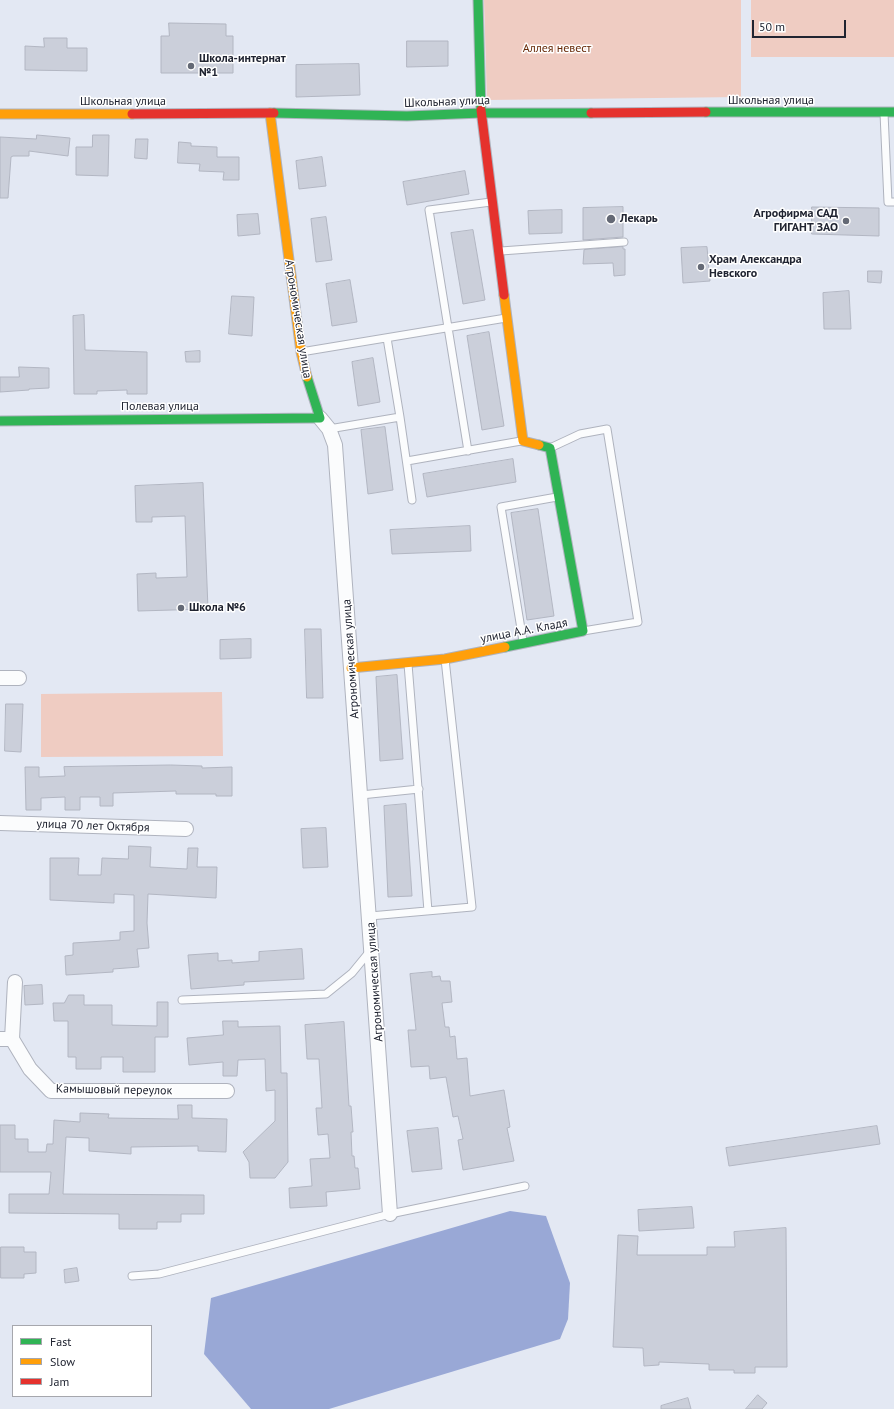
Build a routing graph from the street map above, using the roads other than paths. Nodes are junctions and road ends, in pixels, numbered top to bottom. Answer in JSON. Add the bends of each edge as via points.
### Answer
{"nodes":[{"id":1,"x":478,"y":0,"type":"edge"},
{"id":2,"x":884,"y":112,"type":"junction"},
{"id":3,"x":894,"y":112,"type":"edge"},
{"id":4,"x":270,"y":113,"type":"junction"},
{"id":5,"x":481,"y":113,"type":"junction"},
{"id":6,"x":0,"y":114,"type":"edge"},
{"id":7,"x":492,"y":202,"type":"junction"},
{"id":8,"x":894,"y":202,"type":"edge"},
{"id":9,"x":624,"y":242,"type":"dead end"},
{"id":10,"x":498,"y":252,"type":"junction"},
{"id":11,"x":506,"y":318,"type":"junction"},
{"id":12,"x":448,"y":328,"type":"junction"},
{"id":13,"x":387,"y":338,"type":"junction"},
{"id":14,"x":301,"y":352,"type":"junction"},
{"id":15,"x":400,"y":417,"type":"junction"},
{"id":16,"x":0,"y":421,"type":"edge"},
{"id":17,"x":324,"y":423,"type":"junction"},
{"id":18,"x":523,"y":441,"type":"junction"},
{"id":19,"x":550,"y":448,"type":"junction"},
{"id":20,"x":468,"y":450,"type":"junction"},
{"id":21,"x":407,"y":462,"type":"junction"},
{"id":22,"x":559,"y":497,"type":"junction"},
{"id":23,"x":412,"y":500,"type":"dead end"},
{"id":24,"x":583,"y":631,"type":"junction"},
{"id":25,"x":524,"y":643,"type":"junction"},
{"id":26,"x":445,"y":659,"type":"junction"},
{"id":27,"x":408,"y":662,"type":"junction"},
{"id":28,"x":352,"y":668,"type":"junction"},
{"id":29,"x":0,"y":678,"type":"edge"},
{"id":30,"x":19,"y":678,"type":"dead end"},
{"id":31,"x":419,"y":789,"type":"junction"},
{"id":32,"x":361,"y":795,"type":"junction"},
{"id":33,"x":0,"y":823,"type":"edge"},
{"id":34,"x":186,"y":829,"type":"dead end"},
{"id":35,"x":428,"y":911,"type":"junction"},
{"id":36,"x":370,"y":916,"type":"junction"},
{"id":37,"x":372,"y":948,"type":"junction"},
{"id":38,"x":15,"y":982,"type":"dead end"},
{"id":39,"x":182,"y":1000,"type":"dead end"},
{"id":40,"x":6,"y":1039,"type":"edge"},
{"id":41,"x":227,"y":1091,"type":"dead end"},
{"id":42,"x":525,"y":1186,"type":"dead end"},
{"id":43,"x":390,"y":1214,"type":"junction"},
{"id":44,"x":132,"y":1276,"type":"dead end"}],
"edges":[{"from":1,"to":5,"type":"street"},
{"from":2,"to":3,"type":"street","name":"Школьная улица"},
{"from":2,"to":5,"type":"street","name":"Школьная улица"},
{"from":2,"to":8,"type":"lane","via":[[888,202]]},
{"from":4,"to":5,"type":"street","name":"Школьная улица","via":[[407,116]]},
{"from":4,"to":6,"type":"street","name":"Школьная улица"},
{"from":4,"to":14,"type":"street","name":"Агрономическая улица"},
{"from":5,"to":7,"type":"street"},
{"from":7,"to":10,"type":"street"},
{"from":7,"to":12,"type":"lane","via":[[429,210]]},
{"from":9,"to":10,"type":"lane"},
{"from":10,"to":11,"type":"street"},
{"from":11,"to":12,"type":"lane"},
{"from":11,"to":18,"type":"street"},
{"from":12,"to":13,"type":"lane"},
{"from":12,"to":20,"type":"lane"},
{"from":13,"to":14,"type":"lane"},
{"from":13,"to":15,"type":"lane"},
{"from":14,"to":17,"type":"street","name":"Агрономическая улица","via":[[308,387]]},
{"from":15,"to":17,"type":"lane"},
{"from":15,"to":21,"type":"lane"},
{"from":16,"to":17,"type":"street","name":"Полевая улица"},
{"from":17,"to":28,"type":"street","name":"Агрономическая улица","via":[[335,444]]},
{"from":18,"to":19,"type":"street"},
{"from":18,"to":20,"type":"lane"},
{"from":19,"to":22,"type":"street","name":"улица А.А. Кладя"},
{"from":19,"to":24,"type":"lane","via":[[580,434],[608,429],[638,622]]},
{"from":20,"to":21,"type":"lane"},
{"from":21,"to":23,"type":"lane"},
{"from":22,"to":24,"type":"street","name":"улица А.А. Кладя"},
{"from":22,"to":25,"type":"lane","via":[[501,507]]},
{"from":24,"to":25,"type":"street","name":"улица А.А. Кладя"},
{"from":25,"to":26,"type":"street","name":"улица А.А. Кладя"},
{"from":26,"to":27,"type":"street","name":"улица А.А. Кладя"},
{"from":26,"to":35,"type":"lane","via":[[472,907]]},
{"from":27,"to":28,"type":"street","name":"улица А.А. Кладя"},
{"from":27,"to":31,"type":"lane"},
{"from":28,"to":32,"type":"street","name":"Агрономическая улица"},
{"from":29,"to":30,"type":"street"},
{"from":31,"to":32,"type":"lane"},
{"from":31,"to":35,"type":"lane"},
{"from":32,"to":36,"type":"street","name":"Агрономическая улица"},
{"from":33,"to":34,"type":"street","name":"улица 70 лет Октября"},
{"from":35,"to":36,"type":"lane"},
{"from":36,"to":37,"type":"street","name":"Агрономическая улица"},
{"from":37,"to":39,"type":"lane","via":[[352,973],[326,994]]},
{"from":37,"to":43,"type":"street","name":"Агрономическая улица"},
{"from":38,"to":40,"type":"street","name":"Камышовый переулок"},
{"from":40,"to":41,"type":"street","name":"Камышовый переулок","via":[[51,1091]]},
{"from":42,"to":43,"type":"lane"},
{"from":43,"to":44,"type":"lane","via":[[159,1274]]}]}
